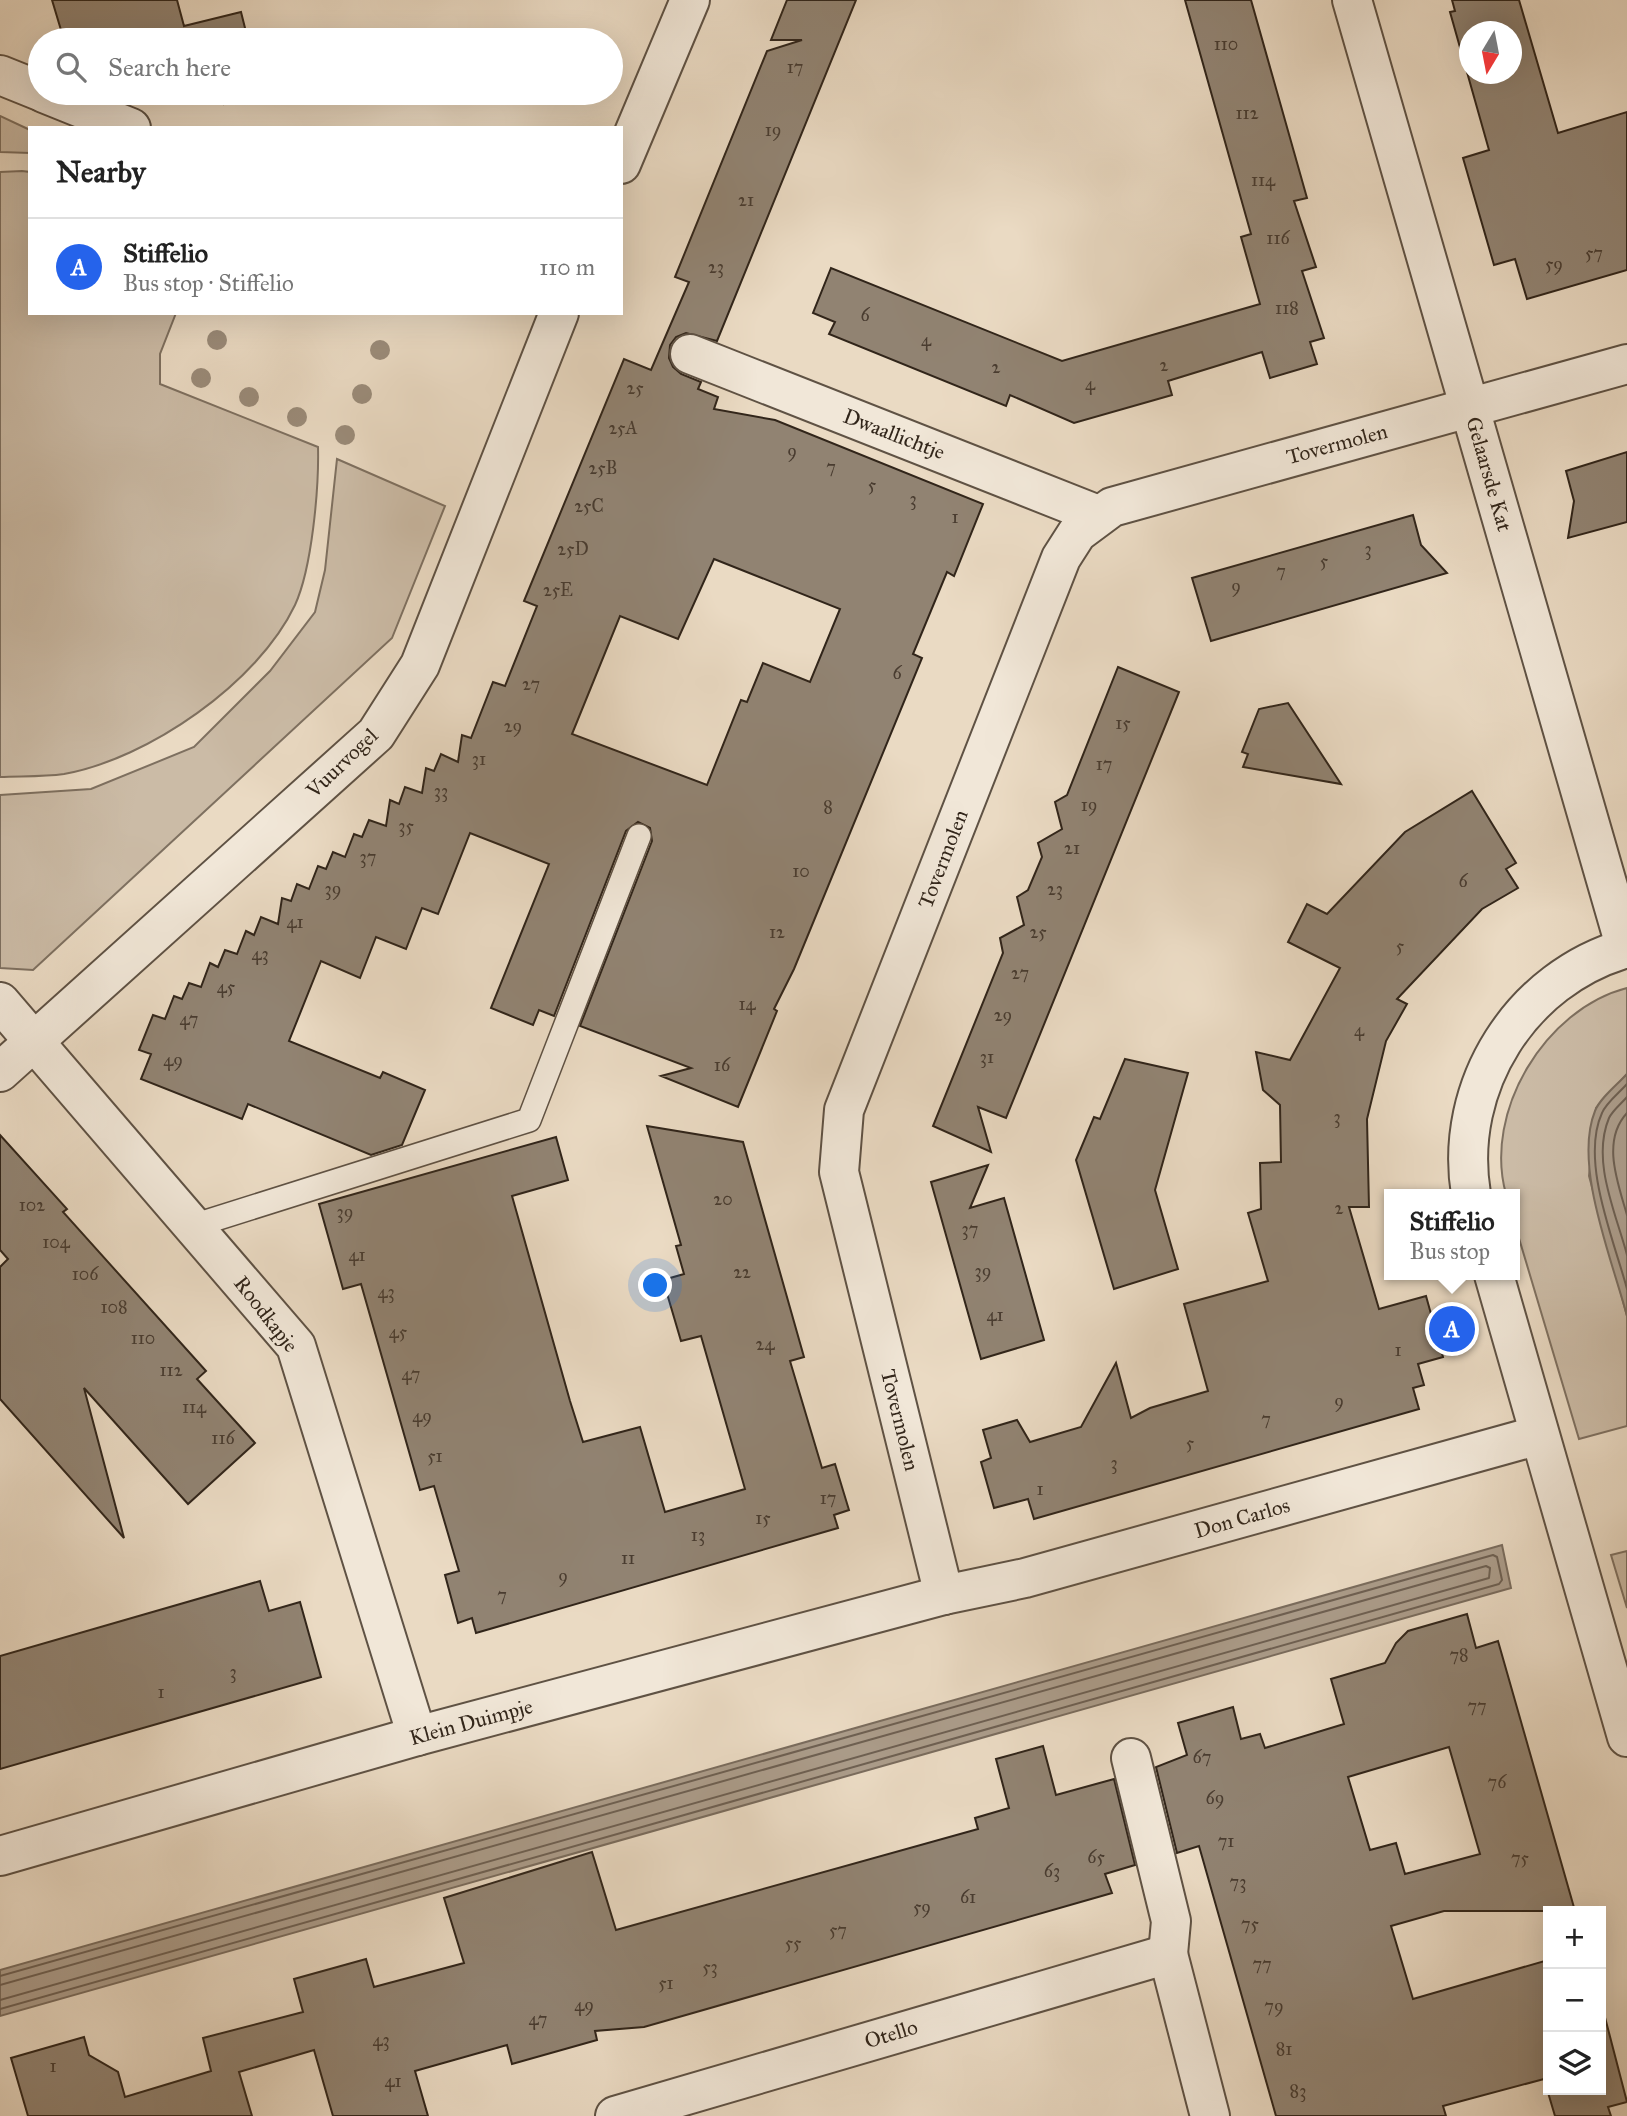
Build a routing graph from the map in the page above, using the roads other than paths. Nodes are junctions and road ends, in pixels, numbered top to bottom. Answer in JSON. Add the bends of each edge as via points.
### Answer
{"nodes":[{"id":1,"x":690,"y":0,"type":"edge"},
{"id":2,"x":1352,"y":0,"type":"edge"},
{"id":3,"x":0,"y":75,"type":"edge"},
{"id":4,"x":28,"y":86,"type":"edge"},
{"id":5,"x":74,"y":105,"type":"edge"},
{"id":6,"x":126,"y":126,"type":"edge"},
{"id":7,"x":623,"y":159,"type":"edge"},
{"id":8,"x":558,"y":315,"type":"edge"},
{"id":9,"x":690,"y":354,"type":"dead end"},
{"id":10,"x":1627,"y":364,"type":"edge"},
{"id":11,"x":1470,"y":408,"type":"junction"},
{"id":12,"x":1098,"y":514,"type":"junction"},
{"id":13,"x":639,"y":836,"type":"dead end"},
{"id":14,"x":1626,"y":948,"type":"edge"},
{"id":15,"x":0,"y":1002,"type":"edge"},
{"id":16,"x":36,"y":1041,"type":"junction"},
{"id":17,"x":0,"y":1072,"type":"edge"},
{"id":18,"x":1470,"y":1189,"type":"edge"},
{"id":19,"x":193,"y":1226,"type":"junction"},
{"id":20,"x":1495,"y":1280,"type":"edge"},
{"id":21,"x":1539,"y":1435,"type":"junction"},
{"id":22,"x":944,"y":1595,"type":"junction"},
{"id":23,"x":417,"y":1736,"type":"junction"},
{"id":24,"x":1627,"y":1737,"type":"edge"},
{"id":25,"x":1131,"y":1758,"type":"dead end"},
{"id":26,"x":0,"y":1856,"type":"edge"},
{"id":27,"x":1168,"y":1954,"type":"junction"},
{"id":28,"x":615,"y":2116,"type":"edge"},
{"id":29,"x":1210,"y":2116,"type":"edge"}],
"edges":[{"from":1,"to":7,"type":"street"},
{"from":2,"to":11,"type":"street","name":"Gelaarsde Kat"},
{"from":3,"to":4,"type":"street"},
{"from":5,"to":6,"type":"street"},
{"from":8,"to":16,"type":"street","name":"Vuurvogel","via":[[420,665],[376,734]]},
{"from":9,"to":12,"type":"street","name":"Dwaallichtje"},
{"from":10,"to":11,"type":"street","name":"Tovermolen"},
{"from":11,"to":12,"type":"street","name":"Tovermolen"},
{"from":11,"to":14,"type":"street","name":"Gelaarsde Kat"},
{"from":12,"to":22,"type":"street","name":"Tovermolen","via":[[1060,558],[844,1110],[839,1172]]},
{"from":13,"to":19,"type":"lane","via":[[529,1120]]},
{"from":14,"to":18,"type":"street","via":[[1599,957],[1553,985],[1497,1047],[1476,1100],[1469,1136]]},
{"from":15,"to":16,"type":"street","name":"Roodkapje"},
{"from":16,"to":17,"type":"street","name":"Vuurvogel"},
{"from":16,"to":19,"type":"street","name":"Roodkapje"},
{"from":19,"to":23,"type":"street","name":"Roodkapje","via":[[296,1346]]},
{"from":20,"to":21,"type":"street"},
{"from":21,"to":22,"type":"street","name":"Don Carlos","via":[[1025,1578]]},
{"from":21,"to":24,"type":"street"},
{"from":22,"to":23,"type":"street","name":"Klein Duimpje"},
{"from":23,"to":26,"type":"street","name":"Klein Duimpje"},
{"from":25,"to":27,"type":"street","via":[[1171,1921]]},
{"from":27,"to":28,"type":"street","name":"Otello"},
{"from":27,"to":29,"type":"street"}]}
